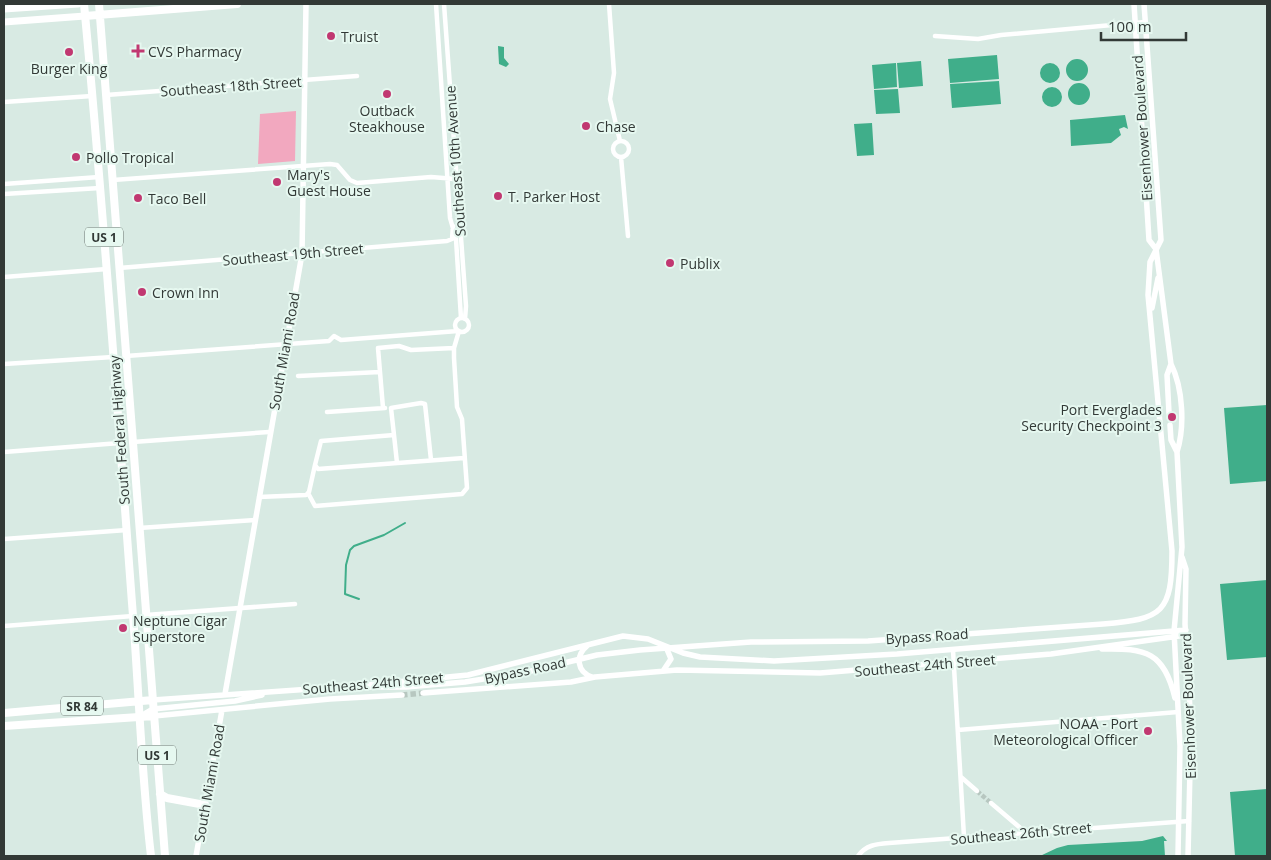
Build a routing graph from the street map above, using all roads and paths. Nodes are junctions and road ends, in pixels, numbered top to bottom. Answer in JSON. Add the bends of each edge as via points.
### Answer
{"nodes":[{"id":1,"x":78,"y":4,"type":"edge"},
{"id":2,"x":84,"y":4,"type":"edge"},
{"id":3,"x":99,"y":4,"type":"edge"},
{"id":4,"x":237,"y":4,"type":"edge"},
{"id":5,"x":306,"y":4,"type":"edge"},
{"id":6,"x":436,"y":4,"type":"edge"},
{"id":7,"x":444,"y":4,"type":"edge"},
{"id":8,"x":608,"y":4,"type":"edge"},
{"id":9,"x":1134,"y":4,"type":"edge"},
{"id":10,"x":1144,"y":4,"type":"edge"},
{"id":11,"x":8,"y":9,"type":"edge"},
{"id":12,"x":100,"y":14,"type":"junction"},
{"id":13,"x":85,"y":16,"type":"junction"},
{"id":14,"x":4,"y":22,"type":"edge"},
{"id":15,"x":12,"y":22,"type":"junction"},
{"id":16,"x":1145,"y":22,"type":"junction"},
{"id":17,"x":1135,"y":23,"type":"junction"},
{"id":18,"x":935,"y":36,"type":"dead end"},
{"id":19,"x":357,"y":76,"type":"dead end"},
{"id":20,"x":303,"y":80,"type":"junction"},
{"id":21,"x":106,"y":95,"type":"junction"},
{"id":22,"x":92,"y":96,"type":"junction"},
{"id":23,"x":4,"y":102,"type":"edge"},
{"id":24,"x":453,"y":136,"type":"junction"},
{"id":25,"x":444,"y":137,"type":"junction"},
{"id":26,"x":620,"y":141,"type":"junction"},
{"id":27,"x":621,"y":157,"type":"junction"},
{"id":28,"x":98,"y":163,"type":"junction"},
{"id":29,"x":302,"y":166,"type":"junction"},
{"id":30,"x":99,"y":177,"type":"junction"},
{"id":31,"x":447,"y":178,"type":"junction"},
{"id":32,"x":456,"y":178,"type":"junction"},
{"id":33,"x":113,"y":180,"type":"junction"},
{"id":34,"x":4,"y":184,"type":"edge"},
{"id":35,"x":100,"y":188,"type":"junction"},
{"id":36,"x":4,"y":194,"type":"edge"},
{"id":37,"x":114,"y":196,"type":"junction"},
{"id":38,"x":453,"y":226,"type":"junction"},
{"id":39,"x":628,"y":236,"type":"dead end"},
{"id":40,"x":1156,"y":249,"type":"junction"},
{"id":41,"x":302,"y":254,"type":"junction"},
{"id":42,"x":119,"y":268,"type":"junction"},
{"id":43,"x":107,"y":269,"type":"junction"},
{"id":44,"x":1159,"y":276,"type":"junction"},
{"id":45,"x":4,"y":277,"type":"edge"},
{"id":46,"x":463,"y":319,"type":"junction"},
{"id":47,"x":1151,"y":325,"type":"junction"},
{"id":48,"x":459,"y":331,"type":"junction"},
{"id":49,"x":112,"y":337,"type":"junction"},
{"id":50,"x":286,"y":344,"type":"junction"},
{"id":51,"x":454,"y":348,"type":"junction"},
{"id":52,"x":126,"y":356,"type":"junction"},
{"id":53,"x":113,"y":357,"type":"junction"},
{"id":54,"x":4,"y":364,"type":"edge"},
{"id":55,"x":1171,"y":364,"type":"junction"},
{"id":56,"x":127,"y":371,"type":"junction"},
{"id":57,"x":380,"y":372,"type":"junction"},
{"id":58,"x":298,"y":376,"type":"dead end"},
{"id":59,"x":383,"y":408,"type":"junction"},
{"id":60,"x":391,"y":408,"type":"junction"},
{"id":61,"x":327,"y":412,"type":"dead end"},
{"id":62,"x":1169,"y":413,"type":"dead end"},
{"id":63,"x":1170,"y":425,"type":"dead end"},
{"id":64,"x":270,"y":432,"type":"junction"},
{"id":65,"x":394,"y":435,"type":"junction"},
{"id":66,"x":133,"y":442,"type":"junction"},
{"id":67,"x":120,"y":443,"type":"junction"},
{"id":68,"x":4,"y":452,"type":"edge"},
{"id":69,"x":1177,"y":452,"type":"junction"},
{"id":70,"x":464,"y":458,"type":"junction"},
{"id":71,"x":431,"y":460,"type":"junction"},
{"id":72,"x":397,"y":463,"type":"junction"},
{"id":73,"x":315,"y":465,"type":"junction"},
{"id":74,"x":308,"y":493,"type":"junction"},
{"id":75,"x":258,"y":497,"type":"junction"},
{"id":76,"x":125,"y":515,"type":"junction"},
{"id":77,"x":255,"y":520,"type":"junction"},
{"id":78,"x":139,"y":528,"type":"junction"},
{"id":79,"x":127,"y":530,"type":"junction"},
{"id":80,"x":4,"y":538,"type":"edge"},
{"id":81,"x":140,"y":543,"type":"junction"},
{"id":82,"x":1182,"y":557,"type":"junction"},
{"id":83,"x":294,"y":604,"type":"dead end"},
{"id":84,"x":238,"y":608,"type":"junction"},
{"id":85,"x":146,"y":615,"type":"junction"},
{"id":86,"x":133,"y":616,"type":"junction"},
{"id":87,"x":4,"y":626,"type":"edge"},
{"id":88,"x":1174,"y":633,"type":"junction"},
{"id":89,"x":1186,"y":633,"type":"junction"},
{"id":90,"x":591,"y":643,"type":"junction"},
{"id":91,"x":1016,"y":644,"type":"junction"},
{"id":92,"x":665,"y":645,"type":"junction"},
{"id":93,"x":953,"y":650,"type":"junction"},
{"id":94,"x":1080,"y":650,"type":"junction"},
{"id":95,"x":897,"y":654,"type":"junction"},
{"id":96,"x":1017,"y":657,"type":"junction"},
{"id":97,"x":774,"y":660,"type":"junction"},
{"id":98,"x":808,"y":660,"type":"junction"},
{"id":99,"x":954,"y":662,"type":"junction"},
{"id":100,"x":898,"y":667,"type":"junction"},
{"id":101,"x":663,"y":671,"type":"junction"},
{"id":102,"x":759,"y":672,"type":"junction"},
{"id":103,"x":791,"y":673,"type":"junction"},
{"id":104,"x":595,"y":677,"type":"junction"},
{"id":105,"x":352,"y":687,"type":"junction"},
{"id":106,"x":406,"y":687,"type":"junction"},
{"id":107,"x":297,"y":690,"type":"junction"},
{"id":108,"x":281,"y":691,"type":"junction"},
{"id":109,"x":423,"y":693,"type":"tunnel mouth"},
{"id":110,"x":225,"y":694,"type":"junction"},
{"id":111,"x":402,"y":694,"type":"tunnel mouth"},
{"id":112,"x":330,"y":699,"type":"junction"},
{"id":113,"x":138,"y":701,"type":"junction"},
{"id":114,"x":303,"y":702,"type":"junction"},
{"id":115,"x":153,"y":708,"type":"junction"},
{"id":116,"x":222,"y":710,"type":"junction"},
{"id":117,"x":1178,"y":712,"type":"junction"},
{"id":118,"x":4,"y":713,"type":"edge"},
{"id":119,"x":138,"y":718,"type":"junction"},
{"id":120,"x":4,"y":726,"type":"edge"},
{"id":121,"x":958,"y":730,"type":"junction"},
{"id":122,"x":960,"y":777,"type":"junction"},
{"id":123,"x":976,"y":791,"type":"tunnel mouth"},
{"id":124,"x":160,"y":794,"type":"junction"},
{"id":125,"x":991,"y":804,"type":"tunnel mouth"},
{"id":126,"x":205,"y":805,"type":"junction"},
{"id":127,"x":1178,"y":821,"type":"junction"},
{"id":128,"x":1189,"y":821,"type":"junction"},
{"id":129,"x":1025,"y":832,"type":"junction"},
{"id":130,"x":964,"y":837,"type":"junction"},
{"id":131,"x":151,"y":856,"type":"edge"},
{"id":132,"x":165,"y":856,"type":"edge"},
{"id":133,"x":196,"y":856,"type":"edge"},
{"id":134,"x":858,"y":856,"type":"edge"},
{"id":135,"x":1178,"y":856,"type":"edge"},
{"id":136,"x":1188,"y":856,"type":"edge"}],
"edges":[{"from":1,"to":11,"type":"main road"},
{"from":2,"to":13,"type":"main road","name":"South Federal Highway","number":"US 1"},
{"from":3,"to":12,"type":"main road","name":"South Federal Highway","number":"US 1"},
{"from":4,"to":12,"type":"main road"},
{"from":5,"to":20,"type":"street","name":"South Miami Road"},
{"from":6,"to":25,"type":"street","name":"Southeast 10th Avenue"},
{"from":7,"to":24,"type":"street","name":"Southeast 10th Avenue"},
{"from":8,"to":26,"type":"street","via":[[614,73],[610,99]]},
{"from":9,"to":17,"type":"street","name":"Eisenhower Boulevard"},
{"from":10,"to":16,"type":"street","name":"Eisenhower Boulevard"},
{"from":11,"to":15,"type":"main road"},
{"from":12,"to":13,"type":"main road"},
{"from":12,"to":21,"type":"main road","name":"South Federal Highway","number":"US 1"},
{"from":13,"to":15,"type":"main road"},
{"from":13,"to":22,"type":"main road","name":"South Federal Highway","number":"US 1"},
{"from":14,"to":15,"type":"main road"},
{"from":16,"to":17,"type":"street"},
{"from":16,"to":40,"type":"street","name":"Eisenhower Boulevard","via":[[1161,240]]},
{"from":17,"to":18,"type":"street","via":[[1000,34],[978,39]]},
{"from":17,"to":40,"type":"street","name":"Eisenhower Boulevard","via":[[1149,240]]},
{"from":19,"to":20,"type":"street","name":"Southeast 18th Street"},
{"from":20,"to":21,"type":"street","name":"Southeast 18th Street"},
{"from":20,"to":29,"type":"street","name":"South Miami Road"},
{"from":21,"to":33,"type":"main road","name":"South Federal Highway","number":"US 1"},
{"from":22,"to":23,"type":"street"},
{"from":22,"to":28,"type":"main road","name":"South Federal Highway","number":"US 1"},
{"from":24,"to":25,"type":"street"},
{"from":24,"to":32,"type":"street","name":"Southeast 10th Avenue"},
{"from":25,"to":31,"type":"street","name":"Southeast 10th Avenue"},
{"from":26,"to":27,"type":"street","via":[[629,148]]},
{"from":26,"to":27,"type":"street","via":[[614,143],[612,149]]},
{"from":27,"to":39,"type":"street"},
{"from":28,"to":30,"type":"main road","name":"South Federal Highway","number":"US 1"},
{"from":28,"to":33,"type":"main road","via":[[106,176]]},
{"from":29,"to":31,"type":"street","via":[[337,165],[357,184]]},
{"from":29,"to":33,"type":"street"},
{"from":29,"to":41,"type":"street","name":"South Miami Road"},
{"from":30,"to":34,"type":"street"},
{"from":30,"to":35,"type":"main road","name":"South Federal Highway","number":"US 1"},
{"from":30,"to":37,"type":"main road"},
{"from":31,"to":32,"type":"street"},
{"from":31,"to":38,"type":"street","name":"Southeast 10th Avenue"},
{"from":32,"to":46,"type":"street","name":"Southeast 10th Avenue","via":[[466,306]]},
{"from":33,"to":37,"type":"main road","name":"South Federal Highway","number":"US 1"},
{"from":35,"to":36,"type":"street"},
{"from":35,"to":43,"type":"main road","name":"South Federal Highway","number":"US 1"},
{"from":37,"to":42,"type":"main road","name":"South Federal Highway","number":"US 1"},
{"from":38,"to":41,"type":"street","name":"Southeast 19th Street","via":[[452,238],[447,241]]},
{"from":38,"to":46,"type":"street","name":"Southeast 10th Avenue"},
{"from":40,"to":44,"type":"street","name":"Eisenhower Boulevard"},
{"from":40,"to":47,"type":"street","name":"Bypass Road","via":[[1150,262],[1148,295]]},
{"from":41,"to":42,"type":"street","name":"Southeast 19th Street"},
{"from":41,"to":50,"type":"street","name":"South Miami Road"},
{"from":42,"to":52,"type":"main road","name":"South Federal Highway","number":"US 1"},
{"from":43,"to":45,"type":"street"},
{"from":43,"to":49,"type":"main road","name":"South Federal Highway","number":"US 1"},
{"from":44,"to":47,"type":"street","name":"Bypass Road","via":[[1153,295]]},
{"from":44,"to":55,"type":"street","name":"Eisenhower Boulevard"},
{"from":46,"to":48,"type":"street","name":"Southeast 10th Avenue","via":[[455,324]]},
{"from":46,"to":48,"type":"street","name":"Southeast 10th Avenue","via":[[468,327]]},
{"from":47,"to":106,"type":"street","name":"Bypass Road","via":[[1172,551],[1169,598],[1154,614],[1138,621],[833,641],[751,642],[607,654],[491,678]]},
{"from":48,"to":50,"type":"street","via":[[341,340],[334,336],[329,341]]},
{"from":48,"to":51,"type":"street","name":"Southeast 10th Avenue"},
{"from":49,"to":52,"type":"main road"},
{"from":49,"to":53,"type":"main road","name":"South Federal Highway","number":"US 1"},
{"from":50,"to":52,"type":"street"},
{"from":50,"to":64,"type":"street","name":"South Miami Road"},
{"from":51,"to":57,"type":"street","via":[[378,348]]},
{"from":51,"to":70,"type":"street","name":"Southeast 10th Avenue"},
{"from":52,"to":56,"type":"main road","name":"South Federal Highway","number":"US 1"},
{"from":53,"to":54,"type":"street"},
{"from":53,"to":56,"type":"main road"},
{"from":53,"to":67,"type":"main road","name":"South Federal Highway","number":"US 1"},
{"from":55,"to":62,"type":"street","name":"Eisenhower Boulevard","via":[[1167,375]]},
{"from":55,"to":69,"type":"street","name":"Eisenhower Boulevard","via":[[1176,375],[1180,407],[1181,439]]},
{"from":56,"to":66,"type":"main road","name":"South Federal Highway","number":"US 1"},
{"from":57,"to":58,"type":"street"},
{"from":57,"to":59,"type":"street"},
{"from":59,"to":60,"type":"street"},
{"from":59,"to":61,"type":"street"},
{"from":60,"to":65,"type":"street"},
{"from":60,"to":71,"type":"street","via":[[425,404]]},
{"from":63,"to":69,"type":"street","name":"Eisenhower Boulevard","via":[[1171,440]]},
{"from":64,"to":66,"type":"street"},
{"from":64,"to":75,"type":"street","name":"South Miami Road"},
{"from":65,"to":72,"type":"street"},
{"from":65,"to":73,"type":"street","via":[[321,441]]},
{"from":66,"to":78,"type":"main road","name":"South Federal Highway","number":"US 1"},
{"from":67,"to":68,"type":"street"},
{"from":67,"to":76,"type":"main road","name":"South Federal Highway","number":"US 1"},
{"from":69,"to":82,"type":"street","name":"Eisenhower Boulevard"},
{"from":70,"to":71,"type":"street"},
{"from":70,"to":74,"type":"street","name":"Southeast 10th Avenue","via":[[467,488],[462,494],[315,506]]},
{"from":71,"to":72,"type":"street"},
{"from":72,"to":73,"type":"street","via":[[318,469]]},
{"from":73,"to":74,"type":"street"},
{"from":74,"to":75,"type":"street"},
{"from":75,"to":77,"type":"street","name":"South Miami Road"},
{"from":76,"to":78,"type":"main road"},
{"from":76,"to":79,"type":"main road","name":"South Federal Highway","number":"US 1"},
{"from":77,"to":78,"type":"street"},
{"from":77,"to":84,"type":"street","name":"South Miami Road"},
{"from":78,"to":81,"type":"main road","name":"South Federal Highway","number":"US 1"},
{"from":79,"to":80,"type":"street"},
{"from":79,"to":81,"type":"main road"},
{"from":79,"to":86,"type":"main road","name":"South Federal Highway","number":"US 1"},
{"from":81,"to":85,"type":"main road","name":"South Federal Highway","number":"US 1"},
{"from":82,"to":88,"type":"street","name":"Eisenhower Boulevard"},
{"from":82,"to":89,"type":"street","name":"Eisenhower Boulevard","via":[[1186,569]]},
{"from":83,"to":84,"type":"street"},
{"from":84,"to":85,"type":"street"},
{"from":84,"to":110,"type":"street","name":"South Miami Road"},
{"from":85,"to":115,"type":"main road","name":"South Federal Highway","number":"US 1"},
{"from":86,"to":87,"type":"street"},
{"from":86,"to":113,"type":"main road","name":"South Federal Highway","number":"US 1"},
{"from":88,"to":89,"type":"street","name":"Southeast 24th Street"},
{"from":88,"to":91,"type":"street","name":"Southeast 24th Street"},
{"from":88,"to":94,"type":"street","name":"Southeast 24th Street"},
{"from":88,"to":117,"type":"street","name":"Eisenhower Boulevard"},
{"from":89,"to":128,"type":"street","name":"Eisenhower Boulevard","via":[[1191,728]]},
{"from":90,"to":92,"type":"street","name":"Southeast 24th Street","via":[[615,637],[635,637]]},
{"from":90,"to":104,"type":"street","via":[[581,653],[579,664],[583,673]]},
{"from":90,"to":105,"type":"street","name":"Southeast 24th Street","via":[[468,675]]},
{"from":91,"to":93,"type":"street","name":"Southeast 24th Street"},
{"from":91,"to":96,"type":"street"},
{"from":92,"to":97,"type":"street","name":"Southeast 24th Street","via":[[700,657]]},
{"from":92,"to":101,"type":"street","via":[[670,659]]},
{"from":93,"to":95,"type":"street","name":"Southeast 24th Street"},
{"from":93,"to":99,"type":"street"},
{"from":94,"to":96,"type":"street","name":"Southeast 24th Street"},
{"from":94,"to":117,"type":"street","via":[[1127,649],[1152,655],[1166,668]]},
{"from":95,"to":98,"type":"street","name":"Southeast 24th Street"},
{"from":95,"to":100,"type":"street"},
{"from":96,"to":99,"type":"street","name":"Southeast 24th Street"},
{"from":97,"to":98,"type":"street","name":"Southeast 24th Street"},
{"from":97,"to":102,"type":"street","via":[[776,668]]},
{"from":98,"to":103,"type":"street","via":[[798,664]]},
{"from":99,"to":100,"type":"street","name":"Southeast 24th Street"},
{"from":99,"to":121,"type":"street"},
{"from":100,"to":103,"type":"street","name":"Southeast 24th Street"},
{"from":101,"to":102,"type":"street","name":"Southeast 24th Street"},
{"from":101,"to":104,"type":"street","name":"Southeast 24th Street"},
{"from":102,"to":103,"type":"street","name":"Southeast 24th Street"},
{"from":104,"to":109,"type":"street","name":"Southeast 24th Street","via":[[571,682]]},
{"from":105,"to":106,"type":"street","name":"Bypass Road"},
{"from":105,"to":107,"type":"street","name":"Southeast 24th Street"},
{"from":106,"to":112,"type":"street","name":"Bypass Road"},
{"from":107,"to":108,"type":"street","name":"Southeast 24th Street"},
{"from":107,"to":114,"type":"street","via":[[298,699]]},
{"from":108,"to":110,"type":"street","name":"Southeast 24th Street"},
{"from":108,"to":115,"type":"street","via":[[235,701]]},
{"from":110,"to":115,"type":"street","name":"Southeast 24th Street","number":"SR 84"},
{"from":111,"to":112,"type":"street","name":"Southeast 24th Street"},
{"from":112,"to":114,"type":"street","name":"Southeast 24th Street"},
{"from":113,"to":115,"type":"main road","number":"SR 84"},
{"from":113,"to":118,"type":"main road","number":"SR 84"},
{"from":113,"to":119,"type":"main road","name":"South Federal Highway","number":"US 1"},
{"from":114,"to":116,"type":"street","name":"Southeast 24th Street"},
{"from":115,"to":116,"type":"street","name":"Southeast 24th Street","number":"SR 84"},
{"from":115,"to":119,"type":"main road","number":"SR 84"},
{"from":115,"to":124,"type":"main road","name":"South Federal Highway","number":"US 1"},
{"from":116,"to":126,"type":"street","name":"South Miami Road"},
{"from":117,"to":121,"type":"street"},
{"from":117,"to":127,"type":"street","name":"Eisenhower Boulevard"},
{"from":119,"to":120,"type":"main road","number":"SR 84"},
{"from":119,"to":131,"type":"main road","name":"South Federal Highway","number":"US 1"},
{"from":121,"to":122,"type":"street"},
{"from":122,"to":123,"type":"street"},
{"from":122,"to":130,"type":"street"},
{"from":124,"to":126,"type":"main road"},
{"from":124,"to":132,"type":"main road","name":"South Federal Highway","number":"US 1"},
{"from":125,"to":129,"type":"street"},
{"from":126,"to":133,"type":"street","name":"South Miami Road"},
{"from":127,"to":128,"type":"street","name":"Southeast 26th Street"},
{"from":127,"to":129,"type":"street","name":"Southeast 26th Street"},
{"from":127,"to":135,"type":"street","name":"Eisenhower Boulevard"},
{"from":128,"to":136,"type":"street","name":"Eisenhower Boulevard"},
{"from":129,"to":130,"type":"street","name":"Southeast 26th Street"},
{"from":130,"to":134,"type":"street","name":"Southeast 26th Street","via":[[872,845]]}]}
